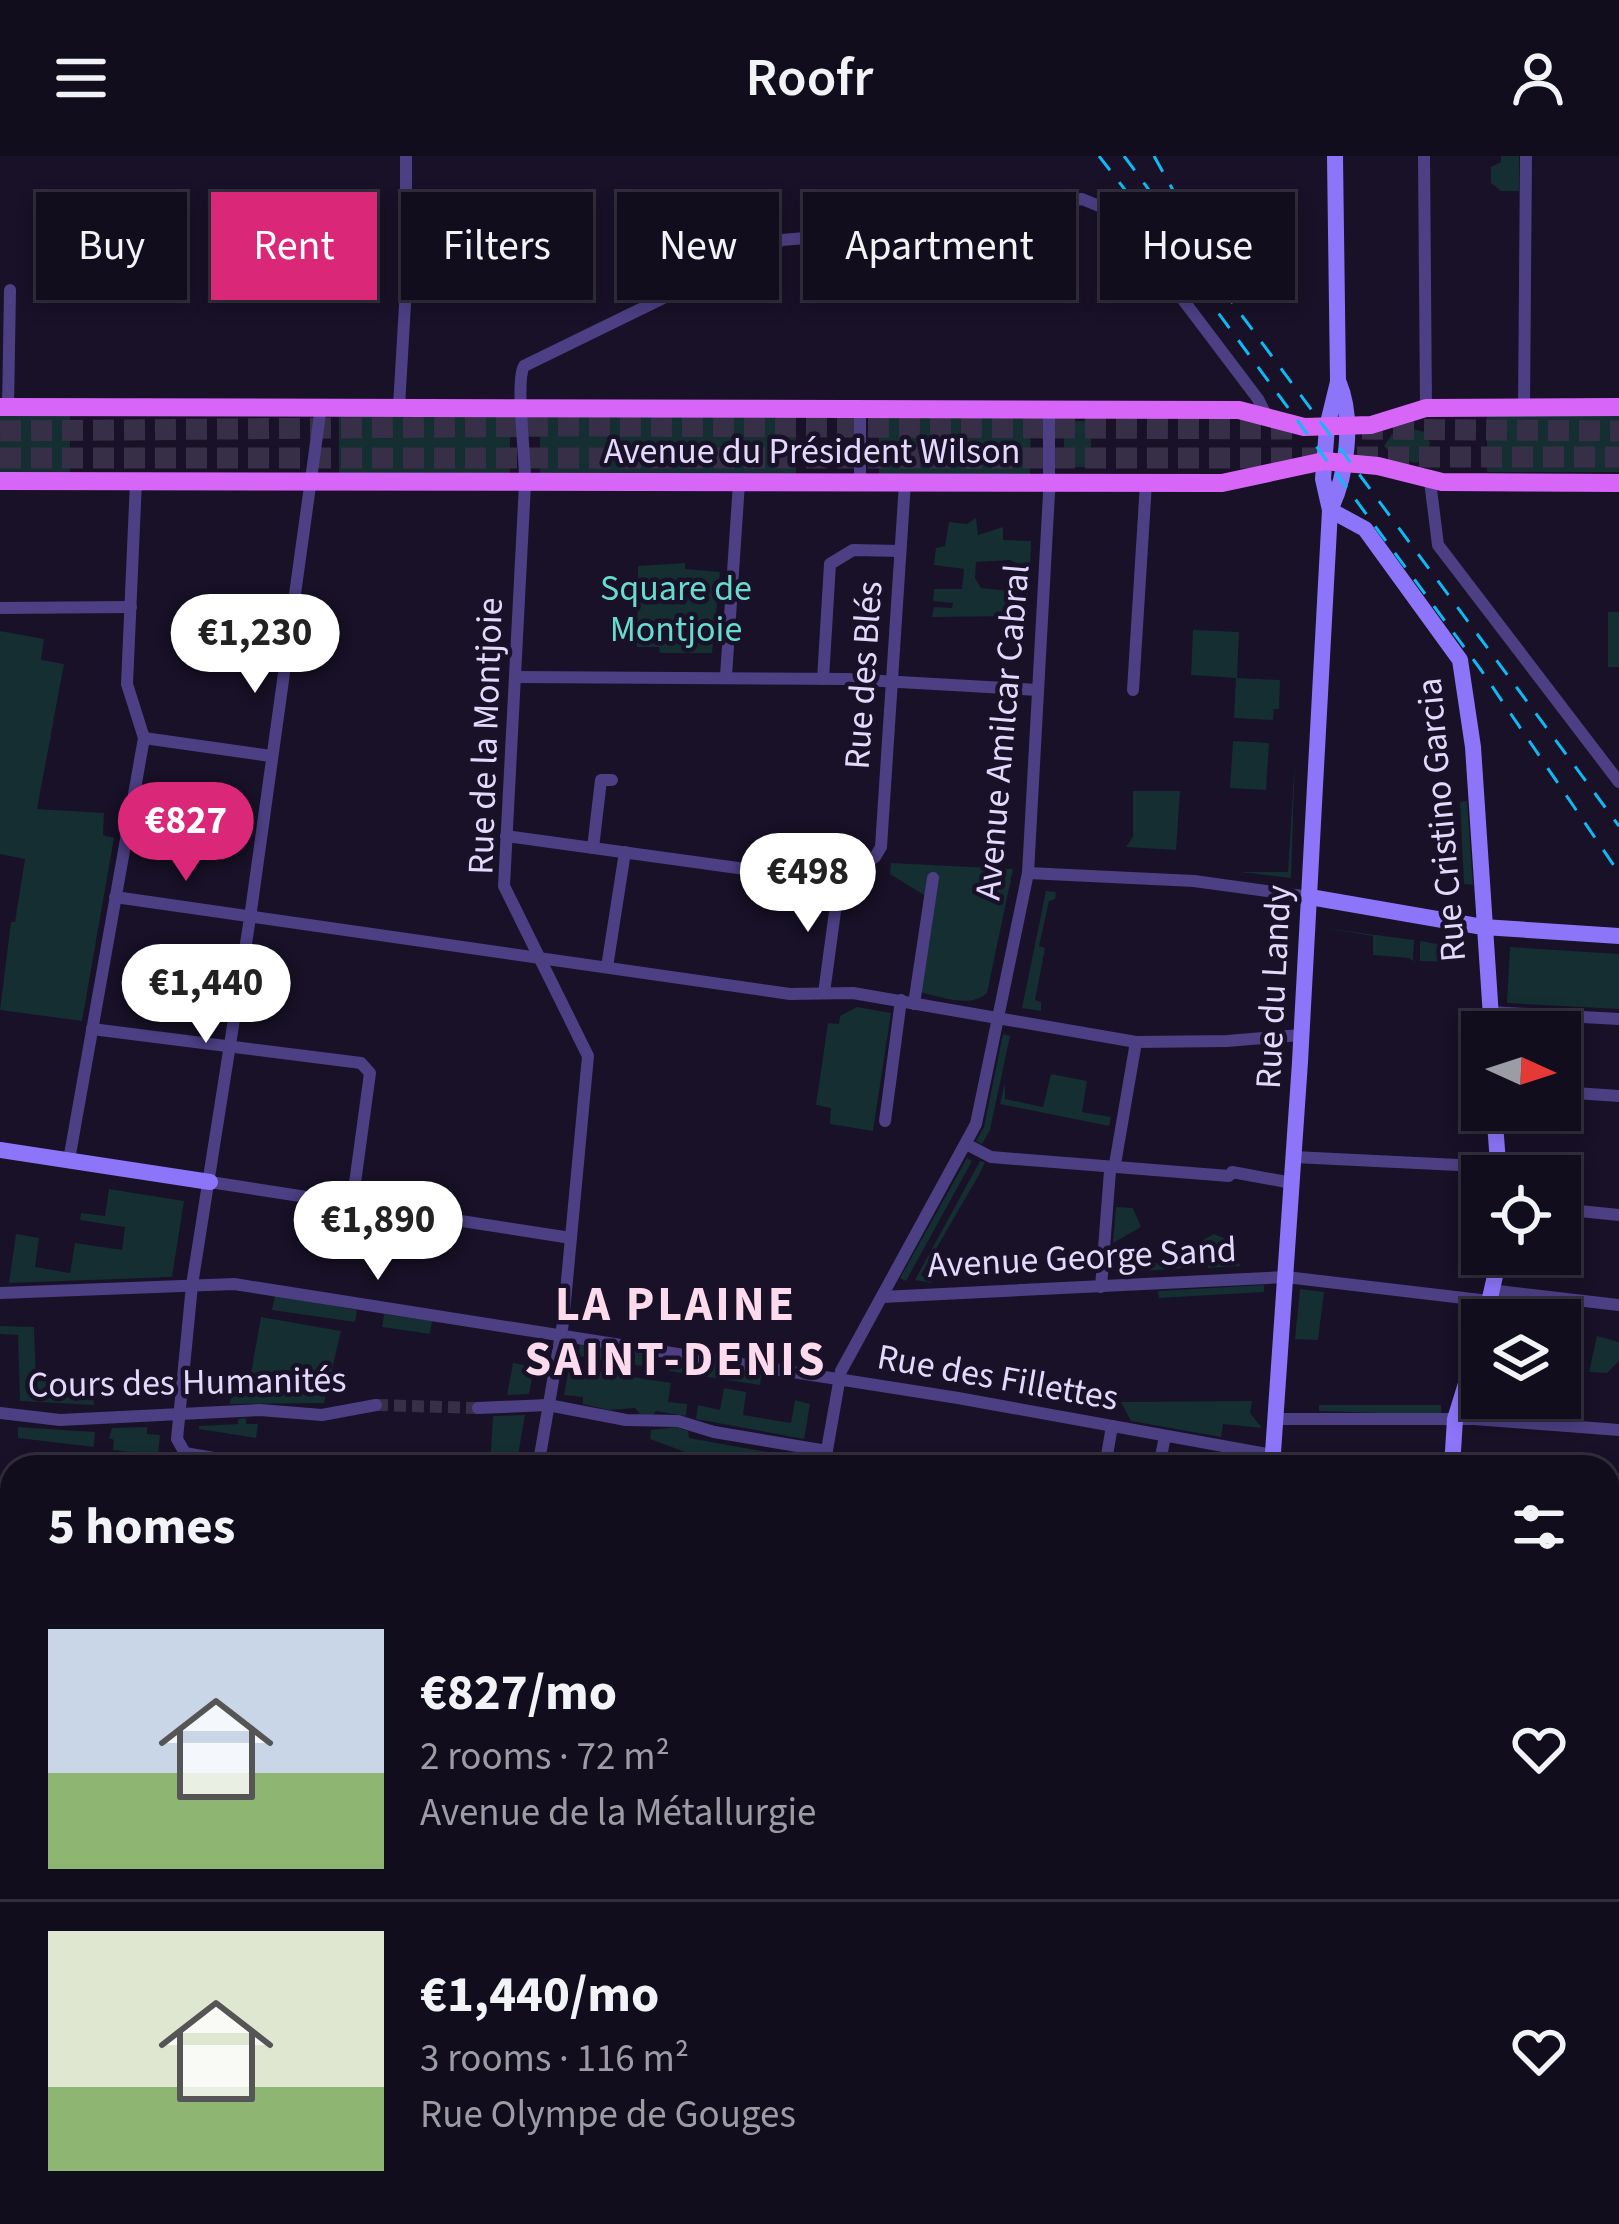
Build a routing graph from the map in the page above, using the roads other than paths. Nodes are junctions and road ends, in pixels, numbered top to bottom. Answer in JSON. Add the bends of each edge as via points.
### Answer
{"nodes":[{"id":1,"x":406,"y":156,"type":"edge"},
{"id":2,"x":1335,"y":156,"type":"edge"},
{"id":3,"x":1424,"y":156,"type":"edge"},
{"id":4,"x":1526,"y":156,"type":"edge"},
{"id":5,"x":10,"y":290,"type":"dead end"},
{"id":6,"x":399,"y":406,"type":"junction"},
{"id":7,"x":522,"y":406,"type":"junction"},
{"id":8,"x":4,"y":407,"type":"edge"},
{"id":9,"x":321,"y":407,"type":"junction"},
{"id":10,"x":1523,"y":407,"type":"junction"},
{"id":11,"x":1619,"y":407,"type":"edge"},
{"id":12,"x":860,"y":408,"type":"junction"},
{"id":13,"x":1049,"y":408,"type":"junction"},
{"id":14,"x":1426,"y":408,"type":"junction"},
{"id":15,"x":1268,"y":418,"type":"junction"},
{"id":16,"x":1336,"y":426,"type":"junction"},
{"id":17,"x":1333,"y":461,"type":"junction"},
{"id":18,"x":308,"y":480,"type":"junction"},
{"id":19,"x":0,"y":481,"type":"edge"},
{"id":20,"x":136,"y":481,"type":"junction"},
{"id":21,"x":1430,"y":481,"type":"junction"},
{"id":22,"x":1619,"y":482,"type":"edge"},
{"id":23,"x":860,"y":483,"type":"junction"},
{"id":24,"x":905,"y":483,"type":"junction"},
{"id":25,"x":1049,"y":483,"type":"junction"},
{"id":26,"x":1146,"y":483,"type":"junction"},
{"id":27,"x":525,"y":484,"type":"junction"},
{"id":28,"x":740,"y":484,"type":"junction"},
{"id":29,"x":1330,"y":510,"type":"junction"},
{"id":30,"x":900,"y":551,"type":"junction"},
{"id":31,"x":131,"y":607,"type":"junction"},
{"id":32,"x":0,"y":608,"type":"edge"},
{"id":33,"x":726,"y":676,"type":"junction"},
{"id":34,"x":515,"y":677,"type":"junction"},
{"id":35,"x":823,"y":679,"type":"junction"},
{"id":36,"x":892,"y":682,"type":"junction"},
{"id":37,"x":1038,"y":690,"type":"junction"},
{"id":38,"x":1132,"y":690,"type":"dead end"},
{"id":39,"x":144,"y":738,"type":"junction"},
{"id":40,"x":271,"y":756,"type":"junction"},
{"id":41,"x":612,"y":780,"type":"dead end"},
{"id":42,"x":1619,"y":782,"type":"edge"},
{"id":43,"x":506,"y":836,"type":"junction"},
{"id":44,"x":593,"y":848,"type":"junction"},
{"id":45,"x":621,"y":852,"type":"junction"},
{"id":46,"x":1028,"y":873,"type":"junction"},
{"id":47,"x":933,"y":878,"type":"dead end"},
{"id":48,"x":839,"y":882,"type":"junction"},
{"id":49,"x":115,"y":897,"type":"junction"},
{"id":50,"x":1310,"y":897,"type":"junction"},
{"id":51,"x":250,"y":918,"type":"junction"},
{"id":52,"x":1483,"y":927,"type":"junction"},
{"id":53,"x":1619,"y":936,"type":"edge"},
{"id":54,"x":538,"y":954,"type":"junction"},
{"id":55,"x":607,"y":967,"type":"junction"},
{"id":56,"x":824,"y":993,"type":"junction"},
{"id":57,"x":908,"y":1002,"type":"junction"},
{"id":58,"x":1491,"y":1011,"type":"edge"},
{"id":59,"x":997,"y":1017,"type":"junction"},
{"id":60,"x":1581,"y":1017,"type":"edge"},
{"id":61,"x":1619,"y":1019,"type":"edge"},
{"id":62,"x":92,"y":1029,"type":"junction"},
{"id":63,"x":1301,"y":1035,"type":"junction"},
{"id":64,"x":1136,"y":1042,"type":"junction"},
{"id":65,"x":230,"y":1048,"type":"junction"},
{"id":66,"x":1581,"y":1094,"type":"edge"},
{"id":67,"x":1619,"y":1096,"type":"edge"},
{"id":68,"x":885,"y":1121,"type":"dead end"},
{"id":69,"x":966,"y":1144,"type":"junction"},
{"id":70,"x":0,"y":1150,"type":"edge"},
{"id":71,"x":1294,"y":1157,"type":"junction"},
{"id":72,"x":69,"y":1160,"type":"junction"},
{"id":73,"x":1112,"y":1168,"type":"junction"},
{"id":74,"x":1461,"y":1168,"type":"edge"},
{"id":75,"x":210,"y":1182,"type":"junction"},
{"id":76,"x":1292,"y":1183,"type":"junction"},
{"id":77,"x":352,"y":1205,"type":"junction"},
{"id":78,"x":1581,"y":1211,"type":"edge"},
{"id":79,"x":1619,"y":1215,"type":"edge"},
{"id":80,"x":571,"y":1238,"type":"junction"},
{"id":81,"x":1286,"y":1277,"type":"junction"},
{"id":82,"x":192,"y":1285,"type":"junction"},
{"id":83,"x":1102,"y":1287,"type":"junction"},
{"id":84,"x":0,"y":1293,"type":"edge"},
{"id":85,"x":882,"y":1298,"type":"junction"},
{"id":86,"x":1461,"y":1300,"type":"edge"},
{"id":87,"x":1581,"y":1305,"type":"edge"},
{"id":88,"x":1619,"y":1305,"type":"edge"},
{"id":89,"x":560,"y":1336,"type":"junction"},
{"id":90,"x":840,"y":1379,"type":"junction"},
{"id":91,"x":1461,"y":1400,"type":"edge"},
{"id":92,"x":376,"y":1405,"type":"tunnel mouth"},
{"id":93,"x":548,"y":1405,"type":"junction"},
{"id":94,"x":478,"y":1408,"type":"tunnel mouth"},
{"id":95,"x":0,"y":1413,"type":"edge"},
{"id":96,"x":180,"y":1414,"type":"junction"},
{"id":97,"x":1276,"y":1419,"type":"junction"},
{"id":98,"x":1455,"y":1419,"type":"junction"},
{"id":99,"x":1112,"y":1426,"type":"junction"},
{"id":100,"x":1619,"y":1430,"type":"edge"},
{"id":101,"x":1165,"y":1436,"type":"junction"},
{"id":102,"x":826,"y":1451,"type":"junction"},
{"id":103,"x":203,"y":1455,"type":"edge"},
{"id":104,"x":540,"y":1455,"type":"edge"},
{"id":105,"x":826,"y":1455,"type":"edge"},
{"id":106,"x":1107,"y":1455,"type":"edge"},
{"id":107,"x":1162,"y":1455,"type":"edge"},
{"id":108,"x":1246,"y":1455,"type":"edge"},
{"id":109,"x":1273,"y":1455,"type":"edge"},
{"id":110,"x":1453,"y":1455,"type":"edge"}],
"edges":[{"from":1,"to":6,"type":"street"},
{"from":2,"to":16,"type":"main road","name":"Rue du Landy","via":[[1345,398]]},
{"from":3,"to":14,"type":"street"},
{"from":4,"to":10,"type":"street"},
{"from":5,"to":8,"type":"street"},
{"from":6,"to":7,"type":"main road","name":"Avenue du Président Wilson"},
{"from":6,"to":9,"type":"main road","name":"Avenue du Président Wilson"},
{"from":7,"to":12,"type":"main road","name":"Avenue du Président Wilson"},
{"from":7,"to":15,"type":"street","via":[[524,367],[782,240],[1082,199],[1109,210],[1134,235]]},
{"from":7,"to":27,"type":"street","name":"Rue de la Montjoie"},
{"from":8,"to":9,"type":"main road","name":"Avenue du Président Wilson"},
{"from":9,"to":18,"type":"street"},
{"from":10,"to":11,"type":"main road","name":"Avenue du Président Wilson"},
{"from":10,"to":14,"type":"main road","name":"Avenue du Président Wilson"},
{"from":12,"to":13,"type":"main road","name":"Avenue du Président Wilson"},
{"from":12,"to":23,"type":"street"},
{"from":13,"to":15,"type":"main road","name":"Avenue du Président Wilson","via":[[1239,410]]},
{"from":13,"to":25,"type":"street","name":"Avenue Amilcar Cabral"},
{"from":14,"to":16,"type":"main road","name":"Avenue du Président Wilson"},
{"from":15,"to":16,"type":"main road","name":"Avenue du Président Wilson"},
{"from":16,"to":17,"type":"main road","name":"Rue du Landy"},
{"from":17,"to":21,"type":"main road","name":"Avenue du Président Wilson"},
{"from":17,"to":26,"type":"main road","name":"Avenue du Président Wilson","via":[[1222,483]]},
{"from":17,"to":29,"type":"main road","name":"Rue du Landy"},
{"from":18,"to":20,"type":"main road","name":"Avenue du Président Wilson"},
{"from":18,"to":27,"type":"main road","name":"Avenue du Président Wilson"},
{"from":18,"to":40,"type":"street"},
{"from":19,"to":20,"type":"main road","name":"Avenue du Président Wilson"},
{"from":20,"to":31,"type":"street"},
{"from":21,"to":22,"type":"main road","name":"Avenue du Président Wilson"},
{"from":21,"to":42,"type":"street","via":[[1438,545]]},
{"from":23,"to":24,"type":"main road","name":"Avenue du Président Wilson"},
{"from":23,"to":28,"type":"main road","name":"Avenue du Président Wilson"},
{"from":24,"to":25,"type":"main road","name":"Avenue du Président Wilson"},
{"from":24,"to":30,"type":"street","name":"Rue des Blés"},
{"from":25,"to":26,"type":"main road","name":"Avenue du Président Wilson"},
{"from":25,"to":37,"type":"street","name":"Avenue Amilcar Cabral"},
{"from":26,"to":38,"type":"street"},
{"from":27,"to":28,"type":"main road","name":"Avenue du Président Wilson"},
{"from":27,"to":34,"type":"street","name":"Rue de la Montjoie"},
{"from":28,"to":33,"type":"street"},
{"from":29,"to":50,"type":"main road","name":"Rue du Landy"},
{"from":29,"to":52,"type":"main road","name":"Rue Cristino Garcia","via":[[1365,529],[1460,660]]},
{"from":30,"to":35,"type":"street","via":[[853,550],[830,564]]},
{"from":30,"to":36,"type":"street","name":"Rue des Blés"},
{"from":31,"to":32,"type":"street"},
{"from":31,"to":39,"type":"street","via":[[127,684]]},
{"from":33,"to":34,"type":"street"},
{"from":33,"to":35,"type":"street"},
{"from":34,"to":43,"type":"street","name":"Rue de la Montjoie"},
{"from":35,"to":36,"type":"street"},
{"from":36,"to":37,"type":"street"},
{"from":36,"to":48,"type":"street","name":"Rue des Blés","via":[[881,847]]},
{"from":37,"to":46,"type":"street","name":"Avenue Amilcar Cabral"},
{"from":39,"to":40,"type":"street"},
{"from":39,"to":49,"type":"street"},
{"from":40,"to":51,"type":"street"},
{"from":41,"to":44,"type":"street","via":[[601,780]]},
{"from":43,"to":44,"type":"street"},
{"from":43,"to":54,"type":"street","name":"Rue de la Montjoie","via":[[504,886]]},
{"from":44,"to":45,"type":"street"},
{"from":45,"to":48,"type":"street"},
{"from":45,"to":55,"type":"street"},
{"from":46,"to":50,"type":"street","via":[[1193,881]]},
{"from":46,"to":59,"type":"street","name":"Avenue Amilcar Cabral"},
{"from":47,"to":57,"type":"street"},
{"from":48,"to":56,"type":"street"},
{"from":49,"to":51,"type":"street"},
{"from":49,"to":62,"type":"street"},
{"from":50,"to":52,"type":"main road"},
{"from":50,"to":63,"type":"main road","name":"Rue du Landy"},
{"from":51,"to":54,"type":"street"},
{"from":51,"to":65,"type":"street"},
{"from":52,"to":53,"type":"main road"},
{"from":52,"to":58,"type":"main road","name":"Rue Cristino Garcia"},
{"from":54,"to":55,"type":"street"},
{"from":54,"to":80,"type":"street","name":"Rue de la Montjoie","via":[[588,1056]]},
{"from":55,"to":56,"type":"street"},
{"from":56,"to":57,"type":"street"},
{"from":57,"to":59,"type":"street"},
{"from":57,"to":68,"type":"street"},
{"from":59,"to":64,"type":"street"},
{"from":59,"to":69,"type":"street","name":"Avenue Amilcar Cabral"},
{"from":60,"to":61,"type":"street"},
{"from":62,"to":65,"type":"street"},
{"from":62,"to":72,"type":"street"},
{"from":63,"to":64,"type":"street"},
{"from":63,"to":71,"type":"main road","name":"Rue du Landy"},
{"from":64,"to":73,"type":"street"},
{"from":65,"to":75,"type":"street"},
{"from":65,"to":77,"type":"street","via":[[367,1068]]},
{"from":66,"to":67,"type":"street"},
{"from":69,"to":73,"type":"street","via":[[992,1157]]},
{"from":69,"to":85,"type":"street","name":"Avenue Amilcar Cabral"},
{"from":70,"to":72,"type":"main road"},
{"from":71,"to":74,"type":"street"},
{"from":71,"to":76,"type":"main road","name":"Rue du Landy"},
{"from":72,"to":75,"type":"main road"},
{"from":73,"to":76,"type":"street"},
{"from":73,"to":83,"type":"street"},
{"from":75,"to":77,"type":"street"},
{"from":75,"to":82,"type":"street"},
{"from":76,"to":81,"type":"main road","name":"Rue du Landy"},
{"from":77,"to":80,"type":"street"},
{"from":78,"to":79,"type":"street"},
{"from":80,"to":89,"type":"street","name":"Rue de la Montjoie"},
{"from":81,"to":83,"type":"street","name":"Avenue George Sand"},
{"from":81,"to":86,"type":"street","name":"Avenue George Sand"},
{"from":81,"to":97,"type":"main road","name":"Rue du Landy"},
{"from":82,"to":84,"type":"street","name":"Rue des Fillettes"},
{"from":82,"to":89,"type":"street","name":"Rue des Fillettes","via":[[234,1283]]},
{"from":82,"to":96,"type":"street"},
{"from":83,"to":85,"type":"street","name":"Avenue George Sand"},
{"from":85,"to":90,"type":"street","name":"Avenue Amilcar Cabral"},
{"from":87,"to":88,"type":"street","name":"Avenue George Sand"},
{"from":89,"to":90,"type":"street","name":"Rue des Fillettes"},
{"from":89,"to":93,"type":"street","name":"Rue de la Montjoie"},
{"from":90,"to":99,"type":"street","name":"Rue des Fillettes"},
{"from":90,"to":102,"type":"street","name":"Avenue Amilcar Cabral"},
{"from":91,"to":98,"type":"main road"},
{"from":92,"to":96,"type":"street","name":"Cours des Humanités","via":[[322,1415]]},
{"from":93,"to":94,"type":"street"},
{"from":93,"to":102,"type":"street"},
{"from":93,"to":104,"type":"street","name":"Rue de la Montjoie"},
{"from":95,"to":96,"type":"street","name":"Cours des Humanités","via":[[61,1420]]},
{"from":96,"to":103,"type":"street","via":[[182,1451]]},
{"from":97,"to":98,"type":"street"},
{"from":97,"to":109,"type":"main road","name":"Rue du Landy"},
{"from":98,"to":100,"type":"street"},
{"from":98,"to":110,"type":"main road"},
{"from":99,"to":101,"type":"street","name":"Rue des Fillettes"},
{"from":99,"to":106,"type":"street"},
{"from":101,"to":107,"type":"street"},
{"from":101,"to":108,"type":"street","name":"Rue des Fillettes"},
{"from":102,"to":105,"type":"street","name":"Avenue Amilcar Cabral"}]}
